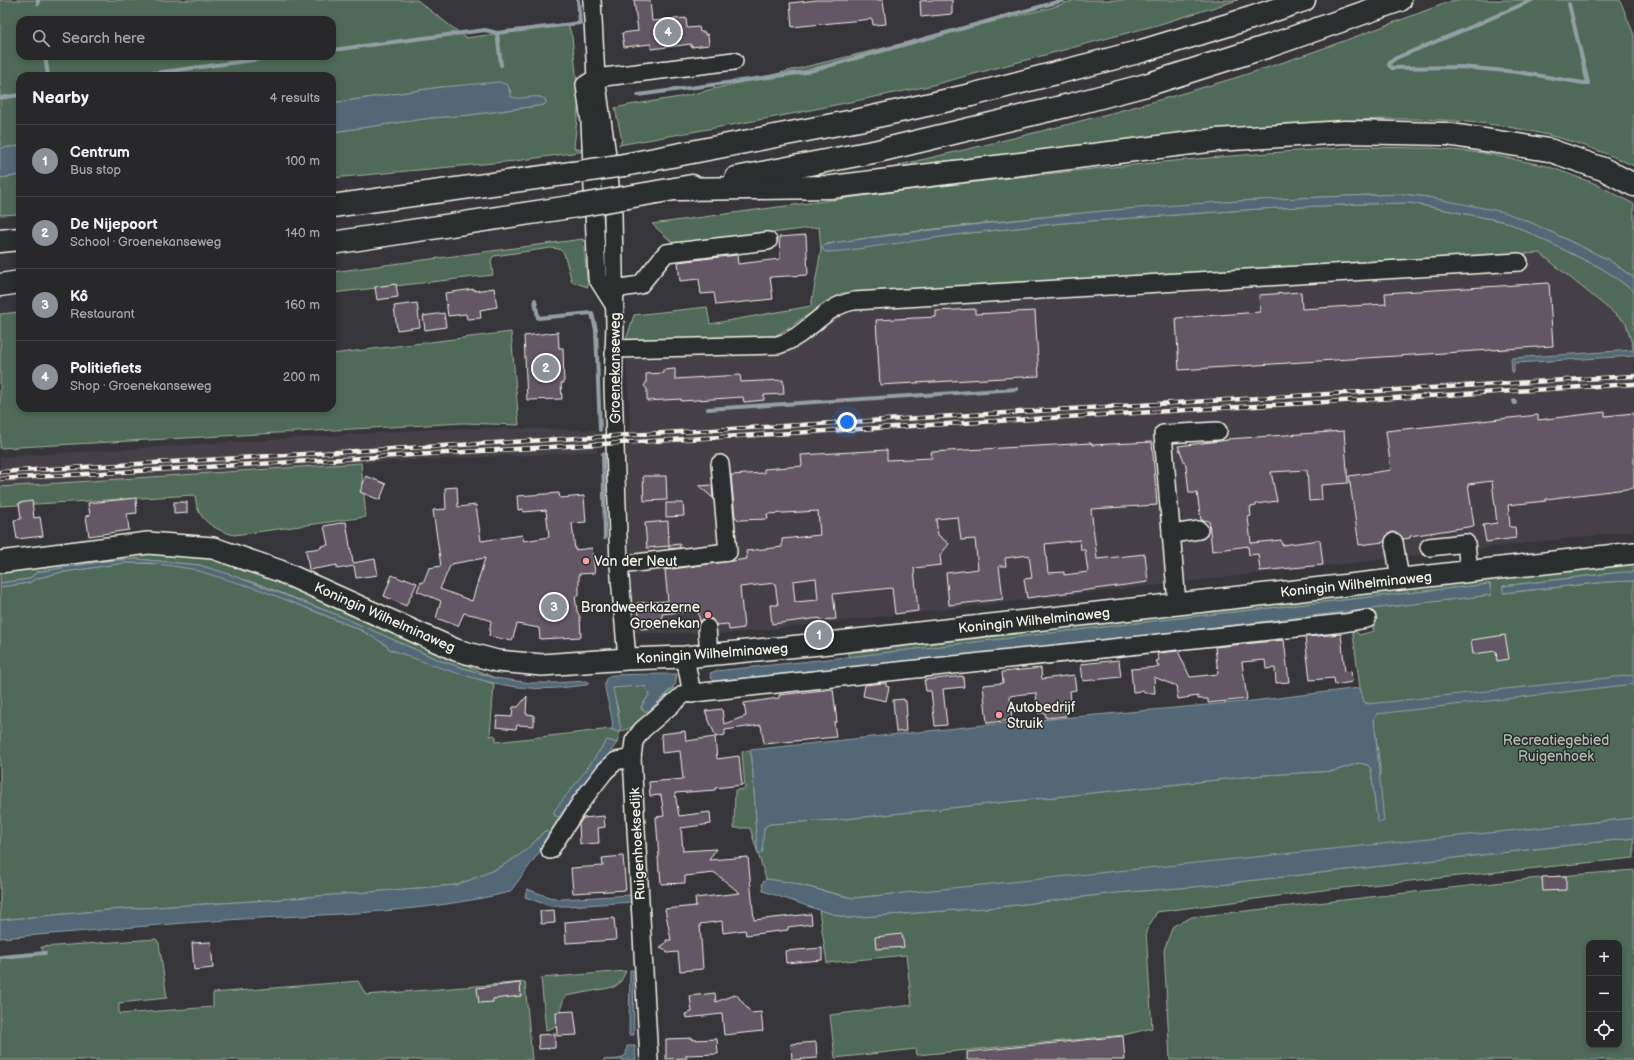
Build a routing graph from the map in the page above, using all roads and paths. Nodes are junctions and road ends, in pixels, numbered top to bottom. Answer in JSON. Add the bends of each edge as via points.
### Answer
{"nodes":[{"id":1,"x":592,"y":0,"type":"edge"},
{"id":2,"x":1304,"y":0,"type":"edge"},
{"id":3,"x":1400,"y":0,"type":"edge"},
{"id":4,"x":734,"y":61,"type":"dead end"},
{"id":5,"x":596,"y":78,"type":"junction"},
{"id":6,"x":1634,"y":185,"type":"edge"},
{"id":7,"x":678,"y":189,"type":"junction"},
{"id":8,"x":336,"y":205,"type":"edge"},
{"id":9,"x":768,"y":241,"type":"dead end"},
{"id":10,"x":336,"y":242,"type":"edge"},
{"id":11,"x":1519,"y":262,"type":"dead end"},
{"id":12,"x":16,"y":283,"type":"edge"},
{"id":13,"x":0,"y":285,"type":"edge"},
{"id":14,"x":615,"y":297,"type":"junction"},
{"id":15,"x":614,"y":349,"type":"junction"},
{"id":16,"x":1218,"y":431,"type":"dead end"},
{"id":17,"x":720,"y":464,"type":"dead end"},
{"id":18,"x":1199,"y":530,"type":"dead end"},
{"id":19,"x":1171,"y":534,"type":"junction"},
{"id":20,"x":1394,"y":542,"type":"dead end"},
{"id":21,"x":1429,"y":547,"type":"dead end"},
{"id":22,"x":1634,"y":553,"type":"edge"},
{"id":23,"x":0,"y":562,"type":"edge"},
{"id":24,"x":619,"y":565,"type":"junction"},
{"id":25,"x":1469,"y":571,"type":"junction"},
{"id":26,"x":1400,"y":579,"type":"junction"},
{"id":27,"x":1177,"y":604,"type":"junction"},
{"id":28,"x":1367,"y":619,"type":"dead end"},
{"id":29,"x":707,"y":628,"type":"dead end"},
{"id":30,"x":709,"y":655,"type":"junction"},
{"id":31,"x":685,"y":658,"type":"junction"},
{"id":32,"x":627,"y":659,"type":"junction"},
{"id":33,"x":692,"y":694,"type":"junction"},
{"id":34,"x":632,"y":758,"type":"junction"},
{"id":35,"x":550,"y":850,"type":"dead end"},
{"id":36,"x":648,"y":1060,"type":"edge"}],
"edges":[{"from":1,"to":5,"type":"street","name":"Groenekanseweg"},
{"from":2,"to":8,"type":"highway","bridge":true,"via":[[1142,51],[978,94],[864,120],[624,165]]},
{"from":3,"to":7,"type":"highway","via":[[1146,85],[1070,105],[878,151]]},
{"from":4,"to":5,"type":"street"},
{"from":5,"to":14,"type":"street","name":"Groenekanseweg","via":[[610,192]]},
{"from":6,"to":7,"type":"highway","via":[[1603,169],[1549,150],[1446,134],[1345,132],[1216,140],[832,187]]},
{"from":7,"to":10,"type":"highway","bridge":true},
{"from":9,"to":14,"type":"street","via":[[666,253],[640,285]]},
{"from":11,"to":15,"type":"street","via":[[854,301],[842,303],[794,339],[778,345]]},
{"from":12,"to":13,"type":"highway"},
{"from":14,"to":15,"type":"street","name":"Groenekanseweg"},
{"from":15,"to":24,"type":"street","name":"Groenekanseweg"},
{"from":16,"to":19,"type":"street","via":[[1162,434]]},
{"from":17,"to":24,"type":"street","via":[[728,552]]},
{"from":18,"to":19,"type":"street"},
{"from":19,"to":27,"type":"street"},
{"from":20,"to":26,"type":"street"},
{"from":21,"to":25,"type":"street","via":[[1466,543]]},
{"from":22,"to":25,"type":"main road","name":"Koningin Wilhelminaweg"},
{"from":23,"to":32,"type":"main road","name":"Koningin Wilhelminaweg","via":[[148,543],[213,548],[280,571],[456,650],[497,661],[542,665]]},
{"from":24,"to":32,"type":"street","name":"Groenekanseweg"},
{"from":25,"to":26,"type":"main road","name":"Koningin Wilhelminaweg"},
{"from":26,"to":27,"type":"main road","name":"Koningin Wilhelminaweg"},
{"from":27,"to":30,"type":"main road","name":"Koningin Wilhelminaweg"},
{"from":28,"to":33,"type":"street"},
{"from":29,"to":30,"type":"street"},
{"from":30,"to":31,"type":"main road","name":"Koningin Wilhelminaweg"},
{"from":31,"to":32,"type":"main road","name":"Koningin Wilhelminaweg"},
{"from":31,"to":33,"type":"street"},
{"from":33,"to":34,"type":"street","name":"Ruigenhoeksedijk","via":[[684,694],[642,730],[634,741]]},
{"from":34,"to":35,"type":"street","via":[[616,761],[605,771]]},
{"from":34,"to":36,"type":"street","name":"Ruigenhoeksedijk"}]}
